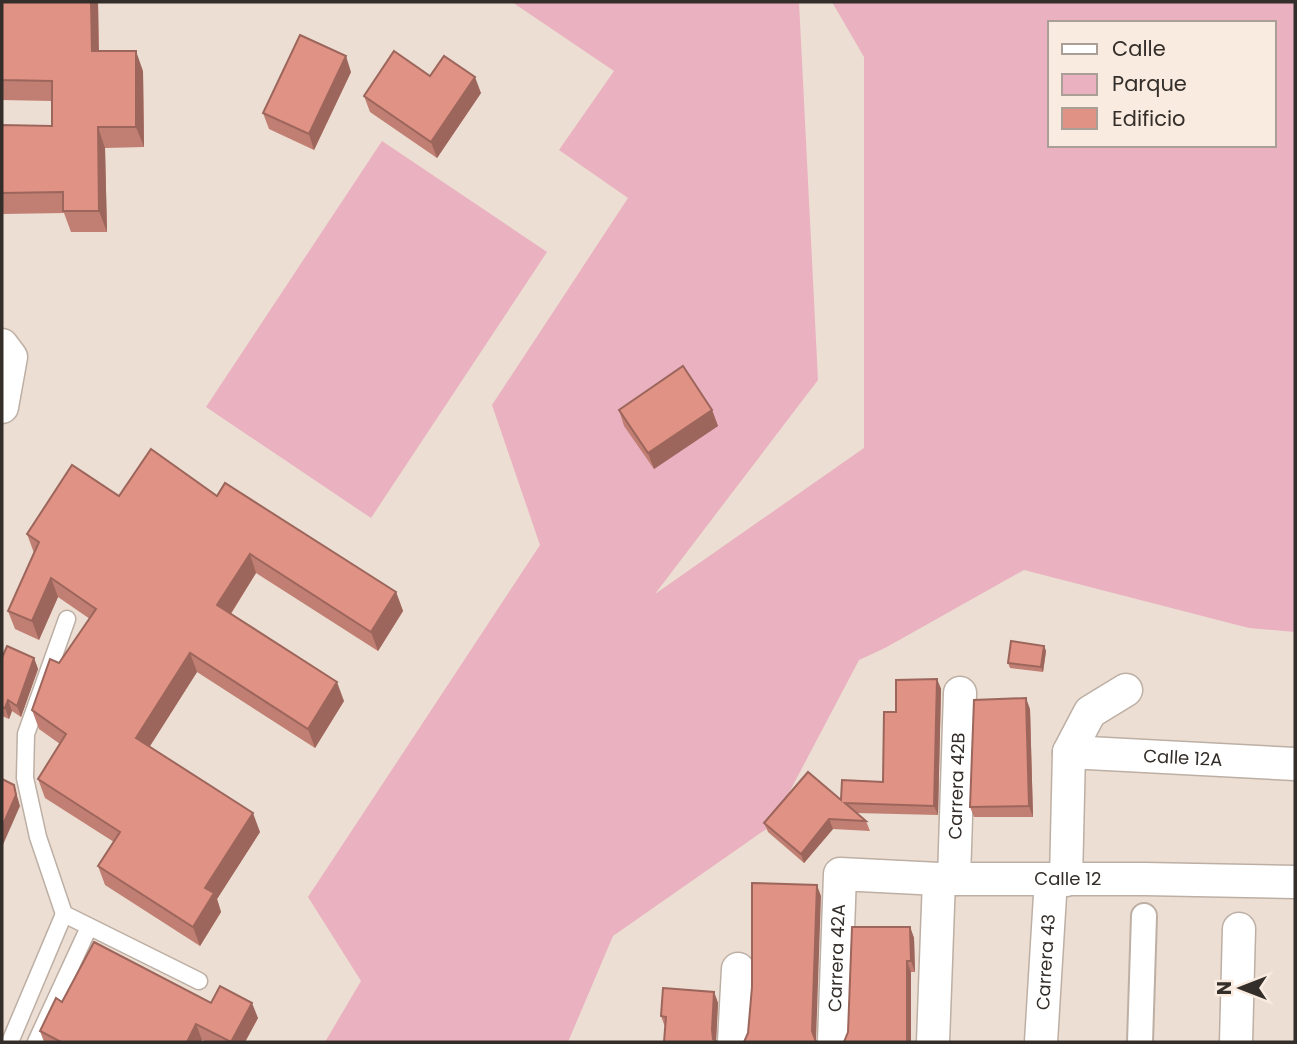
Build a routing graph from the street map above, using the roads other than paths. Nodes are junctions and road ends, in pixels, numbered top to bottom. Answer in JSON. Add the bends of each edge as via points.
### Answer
{"nodes":[{"id":1,"x":6,"y":351,"type":"edge"},
{"id":2,"x":2,"y":407,"type":"edge"},
{"id":3,"x":66,"y":619,"type":"dead end"},
{"id":4,"x":1126,"y":690,"type":"dead end"},
{"id":5,"x":960,"y":693,"type":"dead end"},
{"id":6,"x":1069,"y":752,"type":"junction"},
{"id":7,"x":1295,"y":764,"type":"edge"},
{"id":8,"x":839,"y":874,"type":"joint"},
{"id":9,"x":946,"y":879,"type":"junction"},
{"id":10,"x":1058,"y":880,"type":"junction"},
{"id":11,"x":1295,"y":882,"type":"edge"},
{"id":12,"x":64,"y":914,"type":"junction"},
{"id":13,"x":1144,"y":916,"type":"dead end"},
{"id":14,"x":89,"y":927,"type":"junction"},
{"id":15,"x":1239,"y":929,"type":"dead end"},
{"id":16,"x":738,"y":969,"type":"dead end"},
{"id":17,"x":199,"y":981,"type":"dead end"},
{"id":18,"x":10,"y":1042,"type":"edge"},
{"id":19,"x":36,"y":1042,"type":"edge"},
{"id":20,"x":734,"y":1042,"type":"edge"},
{"id":21,"x":834,"y":1042,"type":"edge"},
{"id":22,"x":933,"y":1042,"type":"edge"},
{"id":23,"x":1041,"y":1042,"type":"edge"},
{"id":24,"x":1140,"y":1042,"type":"edge"},
{"id":25,"x":1236,"y":1042,"type":"edge"}],
"edges":[{"from":1,"to":2,"type":"street"},
{"from":3,"to":12,"type":"lane","via":[[26,734],[25,778],[38,837]]},
{"from":4,"to":6,"type":"street","via":[[1090,712]]},
{"from":5,"to":9,"type":"street","name":"Carrera 42B"},
{"from":6,"to":7,"type":"street","name":"Calle 12A"},
{"from":6,"to":10,"type":"street","name":"Carrera 43"},
{"from":8,"to":9,"type":"street","name":"Calle 12"},
{"from":8,"to":21,"type":"street","name":"Carrera 42A"},
{"from":9,"to":10,"type":"street","name":"Calle 12"},
{"from":9,"to":22,"type":"street","name":"Carrera 42B"},
{"from":10,"to":11,"type":"street","name":"Calle 12"},
{"from":10,"to":23,"type":"street","name":"Carrera 43"},
{"from":12,"to":14,"type":"lane"},
{"from":12,"to":18,"type":"lane"},
{"from":13,"to":24,"type":"street"},
{"from":14,"to":17,"type":"lane"},
{"from":14,"to":19,"type":"lane"},
{"from":15,"to":25,"type":"street"},
{"from":16,"to":20,"type":"street"}]}
